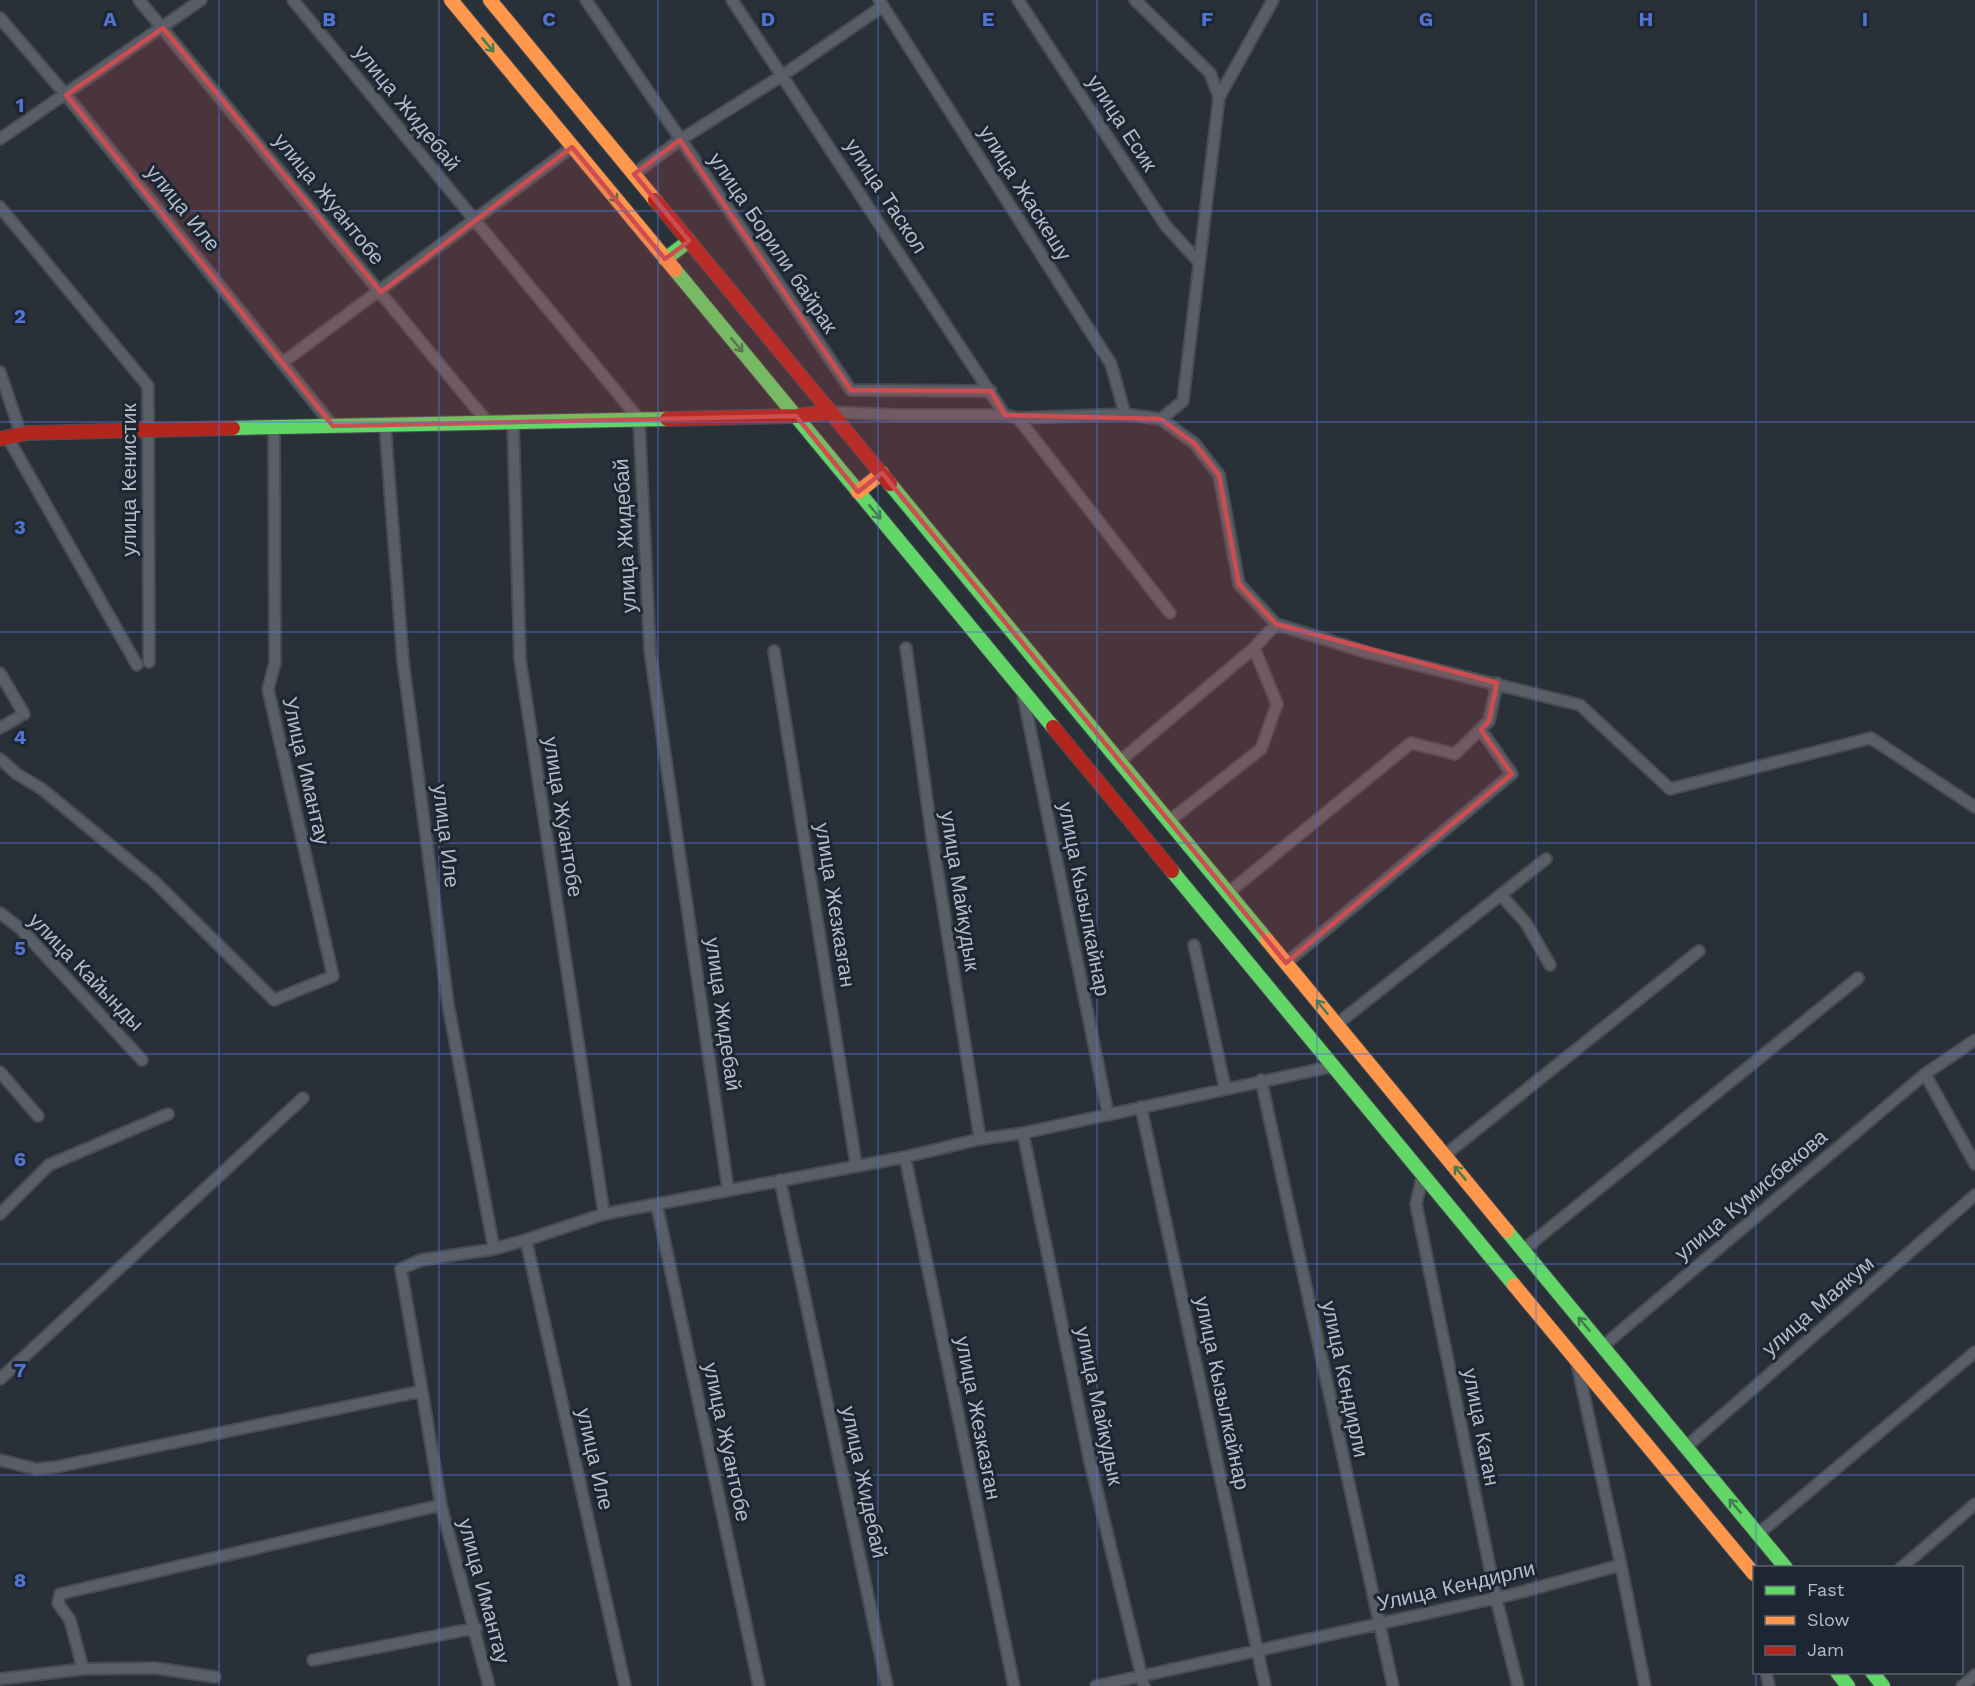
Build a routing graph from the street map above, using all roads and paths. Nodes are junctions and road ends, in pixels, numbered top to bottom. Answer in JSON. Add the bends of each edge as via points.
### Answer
{"nodes":[{"id":1,"x":139,"y":0,"type":"edge"},
{"id":2,"x":201,"y":0,"type":"edge"},
{"id":3,"x":293,"y":0,"type":"edge"},
{"id":4,"x":451,"y":0,"type":"edge"},
{"id":5,"x":490,"y":0,"type":"edge"},
{"id":6,"x":586,"y":0,"type":"edge"},
{"id":7,"x":732,"y":0,"type":"edge"},
{"id":8,"x":1018,"y":0,"type":"edge"},
{"id":9,"x":1135,"y":0,"type":"edge"},
{"id":10,"x":1273,"y":0,"type":"edge"},
{"id":11,"x":881,"y":3,"type":"edge"},
{"id":12,"x":0,"y":18,"type":"edge"},
{"id":13,"x":163,"y":28,"type":"junction"},
{"id":14,"x":783,"y":75,"type":"junction"},
{"id":15,"x":66,"y":94,"type":"junction"},
{"id":16,"x":1219,"y":97,"type":"junction"},
{"id":17,"x":0,"y":139,"type":"edge"},
{"id":18,"x":680,"y":140,"type":"junction"},
{"id":19,"x":572,"y":147,"type":"junction"},
{"id":20,"x":634,"y":174,"type":"junction"},
{"id":21,"x":0,"y":207,"type":"edge"},
{"id":22,"x":475,"y":222,"type":"junction"},
{"id":23,"x":689,"y":241,"type":"junction"},
{"id":24,"x":665,"y":259,"type":"junction"},
{"id":25,"x":1198,"y":262,"type":"junction"},
{"id":26,"x":381,"y":292,"type":"junction"},
{"id":27,"x":282,"y":363,"type":"junction"},
{"id":28,"x":0,"y":372,"type":"edge"},
{"id":29,"x":991,"y":391,"type":"junction"},
{"id":30,"x":831,"y":411,"type":"junction"},
{"id":31,"x":1125,"y":414,"type":"junction"},
{"id":32,"x":1005,"y":415,"type":"junction"},
{"id":33,"x":796,"y":416,"type":"junction"},
{"id":34,"x":1018,"y":418,"type":"junction"},
{"id":35,"x":639,"y":419,"type":"junction"},
{"id":36,"x":1161,"y":419,"type":"junction"},
{"id":37,"x":513,"y":422,"type":"junction"},
{"id":38,"x":488,"y":423,"type":"junction"},
{"id":39,"x":385,"y":425,"type":"junction"},
{"id":40,"x":333,"y":426,"type":"junction"},
{"id":41,"x":274,"y":429,"type":"junction"},
{"id":42,"x":147,"y":432,"type":"junction"},
{"id":43,"x":9,"y":437,"type":"edge"},
{"id":44,"x":882,"y":473,"type":"junction"},
{"id":45,"x":858,"y":492,"type":"junction"},
{"id":46,"x":1170,"y":613,"type":"dead end"},
{"id":47,"x":1276,"y":624,"type":"junction"},
{"id":48,"x":906,"y":648,"type":"dead end"},
{"id":49,"x":1254,"y":648,"type":"junction"},
{"id":50,"x":774,"y":651,"type":"dead end"},
{"id":51,"x":149,"y":662,"type":"dead end"},
{"id":52,"x":137,"y":665,"type":"dead end"},
{"id":53,"x":0,"y":673,"type":"edge"},
{"id":54,"x":1497,"y":683,"type":"junction"},
{"id":55,"x":1023,"y":691,"type":"junction"},
{"id":56,"x":0,"y":729,"type":"edge"},
{"id":57,"x":1481,"y":730,"type":"junction"},
{"id":58,"x":0,"y":759,"type":"edge"},
{"id":59,"x":1120,"y":761,"type":"junction"},
{"id":60,"x":1975,"y":807,"type":"edge"},
{"id":61,"x":1169,"y":821,"type":"junction"},
{"id":62,"x":1546,"y":860,"type":"dead end"},
{"id":63,"x":1228,"y":893,"type":"junction"},
{"id":64,"x":1501,"y":895,"type":"junction"},
{"id":65,"x":0,"y":913,"type":"edge"},
{"id":66,"x":1194,"y":945,"type":"dead end"},
{"id":67,"x":1699,"y":951,"type":"dead end"},
{"id":68,"x":1286,"y":963,"type":"junction"},
{"id":69,"x":1550,"y":964,"type":"dead end"},
{"id":70,"x":1858,"y":978,"type":"dead end"},
{"id":71,"x":1337,"y":1024,"type":"junction"},
{"id":72,"x":1975,"y":1040,"type":"edge"},
{"id":73,"x":142,"y":1060,"type":"dead end"},
{"id":74,"x":1334,"y":1066,"type":"junction"},
{"id":75,"x":0,"y":1072,"type":"edge"},
{"id":76,"x":1925,"y":1074,"type":"junction"},
{"id":77,"x":1261,"y":1080,"type":"junction"},
{"id":78,"x":1225,"y":1088,"type":"junction"},
{"id":79,"x":303,"y":1098,"type":"dead end"},
{"id":80,"x":1141,"y":1107,"type":"junction"},
{"id":81,"x":168,"y":1114,"type":"dead end"},
{"id":82,"x":1108,"y":1114,"type":"junction"},
{"id":83,"x":38,"y":1116,"type":"dead end"},
{"id":84,"x":1023,"y":1133,"type":"junction"},
{"id":85,"x":980,"y":1138,"type":"junction"},
{"id":86,"x":1445,"y":1155,"type":"junction"},
{"id":87,"x":904,"y":1157,"type":"junction"},
{"id":88,"x":856,"y":1164,"type":"junction"},
{"id":89,"x":1975,"y":1164,"type":"edge"},
{"id":90,"x":1423,"y":1174,"type":"junction"},
{"id":91,"x":780,"y":1180,"type":"junction"},
{"id":92,"x":728,"y":1189,"type":"junction"},
{"id":93,"x":1975,"y":1195,"type":"edge"},
{"id":94,"x":657,"y":1206,"type":"junction"},
{"id":95,"x":0,"y":1214,"type":"edge"},
{"id":96,"x":604,"y":1214,"type":"junction"},
{"id":97,"x":526,"y":1240,"type":"junction"},
{"id":98,"x":494,"y":1249,"type":"junction"},
{"id":99,"x":1523,"y":1250,"type":"junction"},
{"id":100,"x":1603,"y":1346,"type":"junction"},
{"id":101,"x":1975,"y":1352,"type":"edge"},
{"id":102,"x":1577,"y":1362,"type":"junction"},
{"id":103,"x":0,"y":1379,"type":"edge"},
{"id":104,"x":422,"y":1391,"type":"junction"},
{"id":105,"x":1686,"y":1447,"type":"junction"},
{"id":106,"x":0,"y":1460,"type":"edge"},
{"id":107,"x":1975,"y":1504,"type":"edge"},
{"id":108,"x":441,"y":1505,"type":"junction"},
{"id":109,"x":1758,"y":1534,"type":"junction"},
{"id":110,"x":1621,"y":1565,"type":"junction"},
{"id":111,"x":1784,"y":1566,"type":"edge"},
{"id":112,"x":1904,"y":1566,"type":"edge"},
{"id":113,"x":1753,"y":1572,"type":"edge"},
{"id":114,"x":1496,"y":1598,"type":"junction"},
{"id":115,"x":1378,"y":1624,"type":"junction"},
{"id":116,"x":476,"y":1628,"type":"junction"},
{"id":117,"x":1256,"y":1652,"type":"junction"},
{"id":118,"x":313,"y":1660,"type":"dead end"},
{"id":119,"x":83,"y":1669,"type":"junction"},
{"id":120,"x":1874,"y":1674,"type":"edge"},
{"id":121,"x":1975,"y":1675,"type":"edge"},
{"id":122,"x":215,"y":1677,"type":"dead end"},
{"id":123,"x":0,"y":1679,"type":"edge"},
{"id":124,"x":1143,"y":1680,"type":"edge"},
{"id":125,"x":489,"y":1686,"type":"edge"},
{"id":126,"x":625,"y":1686,"type":"edge"},
{"id":127,"x":759,"y":1686,"type":"edge"},
{"id":128,"x":887,"y":1686,"type":"edge"},
{"id":129,"x":1014,"y":1686,"type":"edge"},
{"id":130,"x":1096,"y":1686,"type":"edge"},
{"id":131,"x":1265,"y":1686,"type":"edge"},
{"id":132,"x":1393,"y":1686,"type":"edge"},
{"id":133,"x":1518,"y":1686,"type":"edge"},
{"id":134,"x":1645,"y":1686,"type":"edge"},
{"id":135,"x":1884,"y":1686,"type":"edge"},
{"id":136,"x":1962,"y":1686,"type":"edge"}],
"edges":[{"from":1,"to":13,"type":"street","name":"улица Жуантобе"},
{"from":2,"to":13,"type":"street"},
{"from":3,"to":22,"type":"street","name":"улица Жидебай"},
{"from":4,"to":19,"type":"main road","one_way":true},
{"from":5,"to":20,"type":"main road"},
{"from":6,"to":18,"type":"street","name":"улица Борили байрак"},
{"from":7,"to":14,"type":"street","name":"улица Таскол"},
{"from":8,"to":25,"type":"street","name":"улица Есик","via":[[1166,226]]},
{"from":9,"to":16,"type":"street","via":[[1210,73]]},
{"from":10,"to":16,"type":"street"},
{"from":11,"to":14,"type":"street"},
{"from":11,"to":31,"type":"street","name":"улица Жаскешу","via":[[1111,364]]},
{"from":12,"to":15,"type":"street","name":"улица Иле"},
{"from":13,"to":15,"type":"street"},
{"from":13,"to":26,"type":"street","name":"улица Жуантобе"},
{"from":14,"to":18,"type":"street"},
{"from":14,"to":29,"type":"street","name":"улица Таскол"},
{"from":15,"to":17,"type":"street"},
{"from":15,"to":27,"type":"street","name":"улица Иле"},
{"from":16,"to":25,"type":"street"},
{"from":18,"to":20,"type":"street"},
{"from":18,"to":29,"type":"street","name":"улица Борили байрак","via":[[851,390]]},
{"from":19,"to":22,"type":"street"},
{"from":19,"to":24,"type":"main road","one_way":true},
{"from":20,"to":23,"type":"main road"},
{"from":21,"to":42,"type":"street","name":"улица Кенистик","via":[[148,386]]},
{"from":22,"to":26,"type":"street"},
{"from":22,"to":35,"type":"street","name":"улица Жидебай"},
{"from":23,"to":24,"type":"main road"},
{"from":23,"to":30,"type":"main road"},
{"from":24,"to":33,"type":"main road","one_way":true},
{"from":25,"to":36,"type":"street","via":[[1183,401]]},
{"from":26,"to":27,"type":"street"},
{"from":26,"to":38,"type":"street","name":"улица Жуантобе"},
{"from":27,"to":40,"type":"street","name":"улица Иле"},
{"from":28,"to":43,"type":"street"},
{"from":29,"to":32,"type":"street","name":"улица Таскол"},
{"from":30,"to":32,"type":"street"},
{"from":30,"to":33,"type":"main road"},
{"from":30,"to":44,"type":"main road"},
{"from":31,"to":34,"type":"street"},
{"from":31,"to":36,"type":"street"},
{"from":32,"to":34,"type":"street"},
{"from":33,"to":35,"type":"main road"},
{"from":33,"to":45,"type":"main road"},
{"from":34,"to":46,"type":"street"},
{"from":35,"to":37,"type":"main road"},
{"from":35,"to":92,"type":"street","name":"улица Жидебай","via":[[650,651]]},
{"from":36,"to":47,"type":"street","via":[[1195,444],[1219,474],[1239,584]]},
{"from":37,"to":38,"type":"main road"},
{"from":37,"to":96,"type":"street","name":"улица Жуантобе","via":[[520,658]]},
{"from":38,"to":39,"type":"main road"},
{"from":39,"to":40,"type":"main road"},
{"from":39,"to":98,"type":"street","name":"улица Иле","via":[[403,661],[448,1004]]},
{"from":40,"to":41,"type":"main road"},
{"from":41,"to":42,"type":"main road"},
{"from":41,"to":58,"type":"street","name":"Улица Имантау","via":[[275,663],[268,689],[333,976],[274,1000],[155,882]]},
{"from":42,"to":43,"type":"main road"},
{"from":42,"to":51,"type":"street","name":"улица Кенистик"},
{"from":43,"to":52,"type":"street"},
{"from":44,"to":45,"type":"main road"},
{"from":44,"to":59,"type":"main road"},
{"from":45,"to":55,"type":"main road","one_way":true},
{"from":47,"to":49,"type":"street"},
{"from":47,"to":54,"type":"street","via":[[1369,653]]},
{"from":48,"to":85,"type":"street","name":"улица Майкудык"},
{"from":49,"to":59,"type":"street"},
{"from":49,"to":61,"type":"street","via":[[1276,704],[1261,749]]},
{"from":50,"to":88,"type":"street","name":"улица Жезказган"},
{"from":53,"to":56,"type":"street","via":[[21,716]]},
{"from":54,"to":57,"type":"street","via":[[1489,721]]},
{"from":54,"to":60,"type":"street","via":[[1580,705],[1670,789],[1871,738]]},
{"from":55,"to":74,"type":"main road"},
{"from":55,"to":82,"type":"street","name":"улица Кызылкайнар"},
{"from":57,"to":63,"type":"street","via":[[1455,754],[1411,743]]},
{"from":57,"to":68,"type":"street","via":[[1512,774]]},
{"from":59,"to":61,"type":"main road"},
{"from":61,"to":63,"type":"main road"},
{"from":62,"to":64,"type":"street"},
{"from":63,"to":68,"type":"main road"},
{"from":64,"to":69,"type":"street","via":[[1526,923]]},
{"from":64,"to":71,"type":"street"},
{"from":65,"to":73,"type":"street","name":"улица Кайынды","via":[[21,929]]},
{"from":66,"to":78,"type":"street"},
{"from":67,"to":86,"type":"street"},
{"from":71,"to":68,"type":"main road","one_way":true},
{"from":70,"to":99,"type":"street"},
{"from":71,"to":86,"type":"main road"},
{"from":72,"to":76,"type":"street","name":"улица Кумисбекова"},
{"from":74,"to":77,"type":"street"},
{"from":74,"to":90,"type":"main road"},
{"from":75,"to":83,"type":"street"},
{"from":76,"to":89,"type":"street"},
{"from":76,"to":100,"type":"street","name":"улица Кумисбекова"},
{"from":77,"to":78,"type":"street"},
{"from":77,"to":115,"type":"street","name":"улица Кендирли"},
{"from":78,"to":80,"type":"street"},
{"from":79,"to":103,"type":"street"},
{"from":80,"to":82,"type":"street"},
{"from":80,"to":117,"type":"street","name":"улица Кызылкайнар"},
{"from":81,"to":95,"type":"street","via":[[49,1165]]},
{"from":82,"to":84,"type":"street"},
{"from":84,"to":85,"type":"street"},
{"from":84,"to":124,"type":"street","name":"улица Майкудык","via":[[1090,1462]]},
{"from":85,"to":87,"type":"street"},
{"from":99,"to":86,"type":"main road","one_way":true},
{"from":87,"to":88,"type":"street"},
{"from":87,"to":129,"type":"street","name":"улица Жезказган"},
{"from":88,"to":91,"type":"street"},
{"from":90,"to":102,"type":"main road"},
{"from":90,"to":114,"type":"street","name":"улица Каган","via":[[1416,1204]]},
{"from":91,"to":92,"type":"street"},
{"from":91,"to":128,"type":"street","name":"улица Жидебай"},
{"from":92,"to":94,"type":"street"},
{"from":93,"to":105,"type":"street","name":"улица Маякум"},
{"from":94,"to":96,"type":"street"},
{"from":94,"to":127,"type":"street","name":"улица Жуантобе"},
{"from":96,"to":97,"type":"street"},
{"from":97,"to":98,"type":"street"},
{"from":97,"to":126,"type":"street","name":"улица Иле"},
{"from":98,"to":104,"type":"street","name":"улица Имантау","via":[[421,1260],[401,1269]]},
{"from":100,"to":99,"type":"main road","one_way":true},
{"from":100,"to":105,"type":"main road"},
{"from":101,"to":109,"type":"street"},
{"from":102,"to":110,"type":"street"},
{"from":102,"to":113,"type":"main road"},
{"from":104,"to":106,"type":"street","via":[[56,1467],[36,1469]]},
{"from":104,"to":108,"type":"street","name":"улица Имантау"},
{"from":109,"to":105,"type":"main road","one_way":true},
{"from":107,"to":112,"type":"street"},
{"from":108,"to":116,"type":"street","name":"улица Имантау"},
{"from":108,"to":119,"type":"street","via":[[60,1594],[58,1603],[70,1620]]},
{"from":109,"to":111,"type":"main road"},
{"from":110,"to":114,"type":"street","name":"Улица Кендирли"},
{"from":110,"to":134,"type":"street"},
{"from":114,"to":115,"type":"street","name":"Улица Кендирли"},
{"from":114,"to":133,"type":"street","name":"улица Каган"},
{"from":115,"to":117,"type":"street","name":"Улица Кендирли"},
{"from":115,"to":132,"type":"street","name":"улица Кендирли"},
{"from":116,"to":118,"type":"street"},
{"from":116,"to":125,"type":"street","name":"улица Имантау"},
{"from":117,"to":124,"type":"street","name":"Улица Кендирли"},
{"from":117,"to":131,"type":"street","name":"улица Кызылкайнар"},
{"from":119,"to":122,"type":"street","via":[[155,1668]]},
{"from":119,"to":123,"type":"street"},
{"from":120,"to":135,"type":"main road"},
{"from":121,"to":136,"type":"street"},
{"from":124,"to":130,"type":"street","name":"Улица Кендирли"}]}
